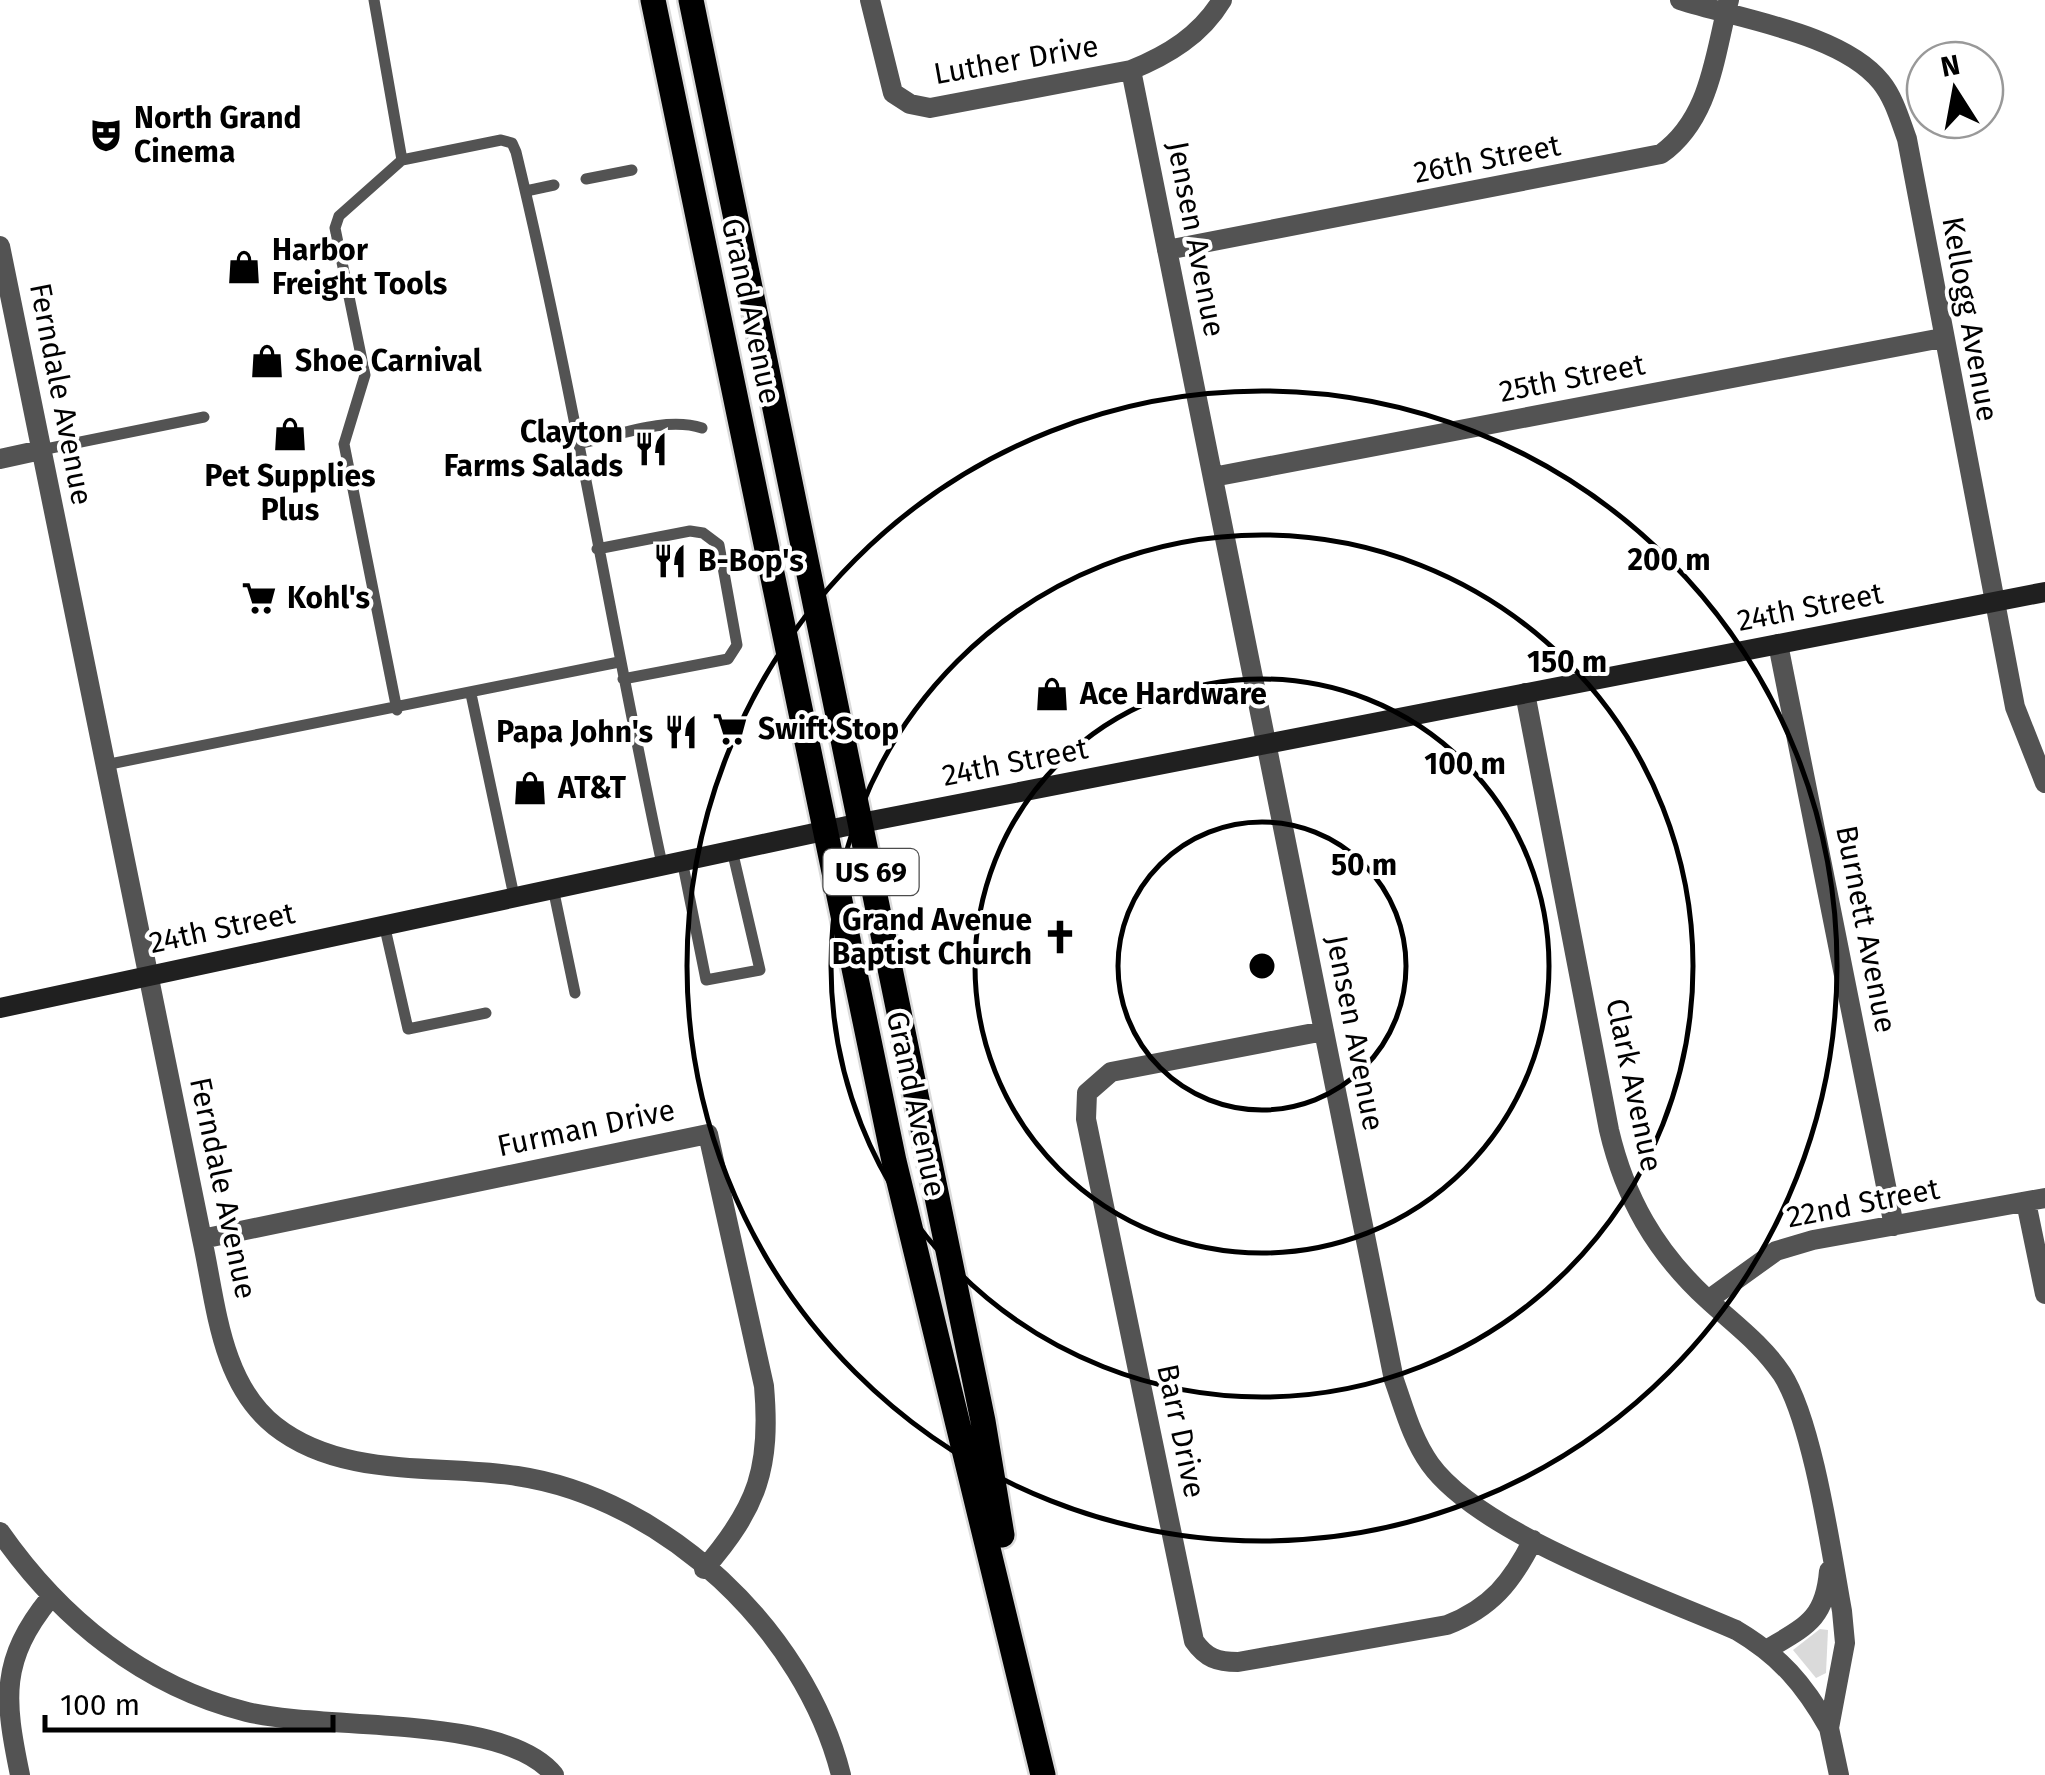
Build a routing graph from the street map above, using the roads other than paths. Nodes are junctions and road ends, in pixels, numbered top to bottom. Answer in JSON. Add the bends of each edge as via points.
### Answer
{"nodes":[{"id":1,"x":374,"y":0,"type":"edge"},
{"id":2,"x":653,"y":0,"type":"edge"},
{"id":3,"x":691,"y":0,"type":"edge"},
{"id":4,"x":870,"y":0,"type":"edge"},
{"id":5,"x":1222,"y":0,"type":"edge"},
{"id":6,"x":1680,"y":0,"type":"edge"},
{"id":7,"x":1728,"y":7,"type":"edge"},
{"id":8,"x":1131,"y":70,"type":"junction"},
{"id":9,"x":402,"y":160,"type":"junction"},
{"id":10,"x":632,"y":170,"type":"dead end"},
{"id":11,"x":586,"y":179,"type":"dead end"},
{"id":12,"x":554,"y":184,"type":"dead end"},
{"id":13,"x":526,"y":191,"type":"junction"},
{"id":14,"x":0,"y":246,"type":"edge"},
{"id":15,"x":1167,"y":250,"type":"junction"},
{"id":16,"x":1942,"y":338,"type":"junction"},
{"id":17,"x":204,"y":418,"type":"dead end"},
{"id":18,"x":702,"y":428,"type":"dead end"},
{"id":19,"x":578,"y":444,"type":"junction"},
{"id":20,"x":42,"y":450,"type":"junction"},
{"id":21,"x":0,"y":459,"type":"edge"},
{"id":22,"x":1212,"y":476,"type":"junction"},
{"id":23,"x":597,"y":549,"type":"junction"},
{"id":24,"x":2045,"y":592,"type":"edge"},
{"id":25,"x":1993,"y":602,"type":"junction"},
{"id":26,"x":1778,"y":644,"type":"junction"},
{"id":27,"x":619,"y":662,"type":"junction"},
{"id":28,"x":623,"y":679,"type":"junction"},
{"id":29,"x":1525,"y":693,"type":"junction"},
{"id":30,"x":471,"y":694,"type":"junction"},
{"id":31,"x":397,"y":710,"type":"junction"},
{"id":32,"x":1266,"y":744,"type":"junction"},
{"id":33,"x":104,"y":765,"type":"junction"},
{"id":34,"x":2045,"y":783,"type":"edge"},
{"id":35,"x":860,"y":823,"type":"junction"},
{"id":36,"x":826,"y":831,"type":"junction"},
{"id":37,"x":732,"y":850,"type":"junction"},
{"id":38,"x":672,"y":862,"type":"junction"},
{"id":39,"x":552,"y":888,"type":"junction"},
{"id":40,"x":514,"y":896,"type":"junction"},
{"id":41,"x":384,"y":924,"type":"junction"},
{"id":42,"x":148,"y":975,"type":"junction"},
{"id":43,"x":575,"y":993,"type":"dead end"},
{"id":44,"x":0,"y":1008,"type":"edge"},
{"id":45,"x":486,"y":1014,"type":"dead end"},
{"id":46,"x":1324,"y":1031,"type":"junction"},
{"id":47,"x":2036,"y":1200,"type":"edge"},
{"id":48,"x":1894,"y":1226,"type":"junction"},
{"id":49,"x":202,"y":1239,"type":"junction"},
{"id":50,"x":2045,"y":1294,"type":"edge"},
{"id":51,"x":1708,"y":1300,"type":"junction"},
{"id":52,"x":0,"y":1532,"type":"edge"},
{"id":53,"x":1534,"y":1540,"type":"junction"},
{"id":54,"x":1830,"y":1549,"type":"junction"},
{"id":55,"x":704,"y":1569,"type":"junction"},
{"id":56,"x":50,"y":1598,"type":"junction"},
{"id":57,"x":1768,"y":1649,"type":"junction"},
{"id":58,"x":1829,"y":1728,"type":"junction"},
{"id":59,"x":1036,"y":1748,"type":"junction"},
{"id":60,"x":20,"y":1775,"type":"edge"},
{"id":61,"x":554,"y":1775,"type":"edge"},
{"id":62,"x":841,"y":1775,"type":"edge"},
{"id":63,"x":1042,"y":1775,"type":"edge"},
{"id":64,"x":1839,"y":1775,"type":"edge"}],
"edges":[{"from":1,"to":9,"type":"lane"},
{"from":2,"to":36,"type":"main road","name":"Grand Avenue","number":"US 69"},
{"from":3,"to":35,"type":"main road","name":"Grand Avenue","number":"US 69"},
{"from":4,"to":8,"type":"street","name":"Luther Drive","via":[[885,75],[893,93],[910,104],[930,108]]},
{"from":5,"to":8,"type":"street","name":"Luther Drive","via":[[1191,37]]},
{"from":6,"to":7,"type":"street","name":"Kellogg Avenue"},
{"from":7,"to":15,"type":"street","name":"26th Street","via":[[1702,104],[1679,140],[1661,154]]},
{"from":7,"to":16,"type":"street","name":"Kellogg Avenue","via":[[1835,46],[1882,82],[1907,140]]},
{"from":8,"to":15,"type":"street","name":"Jensen Avenue"},
{"from":9,"to":13,"type":"lane","via":[[501,140],[512,143]]},
{"from":9,"to":31,"type":"lane","via":[[339,216],[335,228],[365,375],[344,444]]},
{"from":10,"to":11,"type":"lane"},
{"from":12,"to":13,"type":"lane"},
{"from":13,"to":19,"type":"lane"},
{"from":14,"to":20,"type":"street","name":"Ferndale Avenue"},
{"from":15,"to":22,"type":"street","name":"Jensen Avenue"},
{"from":16,"to":22,"type":"street","name":"25th Street"},
{"from":16,"to":25,"type":"street","name":"Kellogg Avenue"},
{"from":17,"to":20,"type":"lane"},
{"from":18,"to":19,"type":"lane","via":[[661,423]]},
{"from":19,"to":23,"type":"lane"},
{"from":20,"to":21,"type":"street"},
{"from":20,"to":33,"type":"street","name":"Ferndale Avenue"},
{"from":22,"to":32,"type":"street","name":"Jensen Avenue"},
{"from":23,"to":27,"type":"lane"},
{"from":23,"to":28,"type":"lane","via":[[703,533],[719,545],[725,572],[737,645],[728,659]]},
{"from":24,"to":25,"type":"main road","name":"24th Street"},
{"from":25,"to":26,"type":"main road","name":"24th Street"},
{"from":25,"to":34,"type":"street","name":"Kellogg Avenue","via":[[2015,707]]},
{"from":26,"to":29,"type":"main road","name":"24th Street"},
{"from":26,"to":48,"type":"street","name":"Burnett Avenue"},
{"from":27,"to":28,"type":"lane"},
{"from":27,"to":30,"type":"lane"},
{"from":28,"to":38,"type":"lane"},
{"from":29,"to":32,"type":"main road","name":"24th Street"},
{"from":29,"to":51,"type":"street","name":"Clark Avenue","via":[[1617,1163],[1655,1243]]},
{"from":30,"to":31,"type":"lane"},
{"from":30,"to":40,"type":"lane"},
{"from":31,"to":33,"type":"lane"},
{"from":32,"to":35,"type":"main road","name":"24th Street"},
{"from":32,"to":46,"type":"street","name":"Jensen Avenue"},
{"from":33,"to":42,"type":"street","name":"Ferndale Avenue"},
{"from":35,"to":36,"type":"main road","name":"24th Street"},
{"from":35,"to":59,"type":"main road","name":"Grand Avenue","number":"US 69","via":[[983,1422]]},
{"from":36,"to":37,"type":"main road","name":"24th Street"},
{"from":36,"to":59,"type":"main road","name":"Grand Avenue","number":"US 69","via":[[894,1161]]},
{"from":37,"to":38,"type":"main road","name":"24th Street"},
{"from":37,"to":38,"type":"lane","via":[[760,970],[706,980]]},
{"from":38,"to":39,"type":"main road","name":"24th Street"},
{"from":39,"to":40,"type":"main road","name":"24th Street"},
{"from":39,"to":43,"type":"lane"},
{"from":40,"to":41,"type":"main road","name":"24th Street"},
{"from":41,"to":42,"type":"main road","name":"24th Street"},
{"from":41,"to":45,"type":"lane","via":[[408,1029]]},
{"from":42,"to":44,"type":"main road","name":"24th Street"},
{"from":42,"to":49,"type":"street","name":"Ferndale Avenue"},
{"from":46,"to":53,"type":"street","name":"Jensen Avenue","via":[[1394,1380],[1412,1432],[1456,1492]]},
{"from":46,"to":53,"type":"street","name":"Barr Drive","via":[[1111,1072],[1087,1094],[1086,1119],[1194,1641],[1219,1662],[1238,1662],[1447,1626],[1497,1598]]},
{"from":47,"to":48,"type":"street","name":"22nd Street"},
{"from":47,"to":50,"type":"street"},
{"from":48,"to":51,"type":"street","name":"22nd Street","via":[[1776,1251]]},
{"from":49,"to":55,"type":"street","name":"Ferndale Avenue","via":[[238,1380],[272,1425],[300,1443],[364,1463],[553,1482],[625,1510]]},
{"from":49,"to":55,"type":"street","name":"Furman Drive","via":[[708,1134],[768,1424],[766,1464],[751,1506]]},
{"from":51,"to":54,"type":"street","name":"Clark Avenue","via":[[1763,1348],[1784,1378],[1800,1414]]},
{"from":52,"to":56,"type":"street"},
{"from":53,"to":57,"type":"street","name":"Jensen Avenue"},
{"from":54,"to":57,"type":"street","name":"Clark Avenue","via":[[1821,1610]]},
{"from":54,"to":58,"type":"street","name":"Clark Avenue","via":[[1845,1643]]},
{"from":55,"to":62,"type":"street","name":"Ferndale Avenue","via":[[796,1669]]},
{"from":56,"to":60,"type":"street","via":[[28,1621],[7,1664],[4,1696]]},
{"from":56,"to":61,"type":"street","via":[[132,1662],[243,1711],[510,1743]]},
{"from":57,"to":58,"type":"street","name":"Jensen Avenue","via":[[1801,1681]]},
{"from":58,"to":64,"type":"street","name":"Clark Avenue"},
{"from":59,"to":63,"type":"main road","name":"Grand Avenue","number":"US 69"}]}
